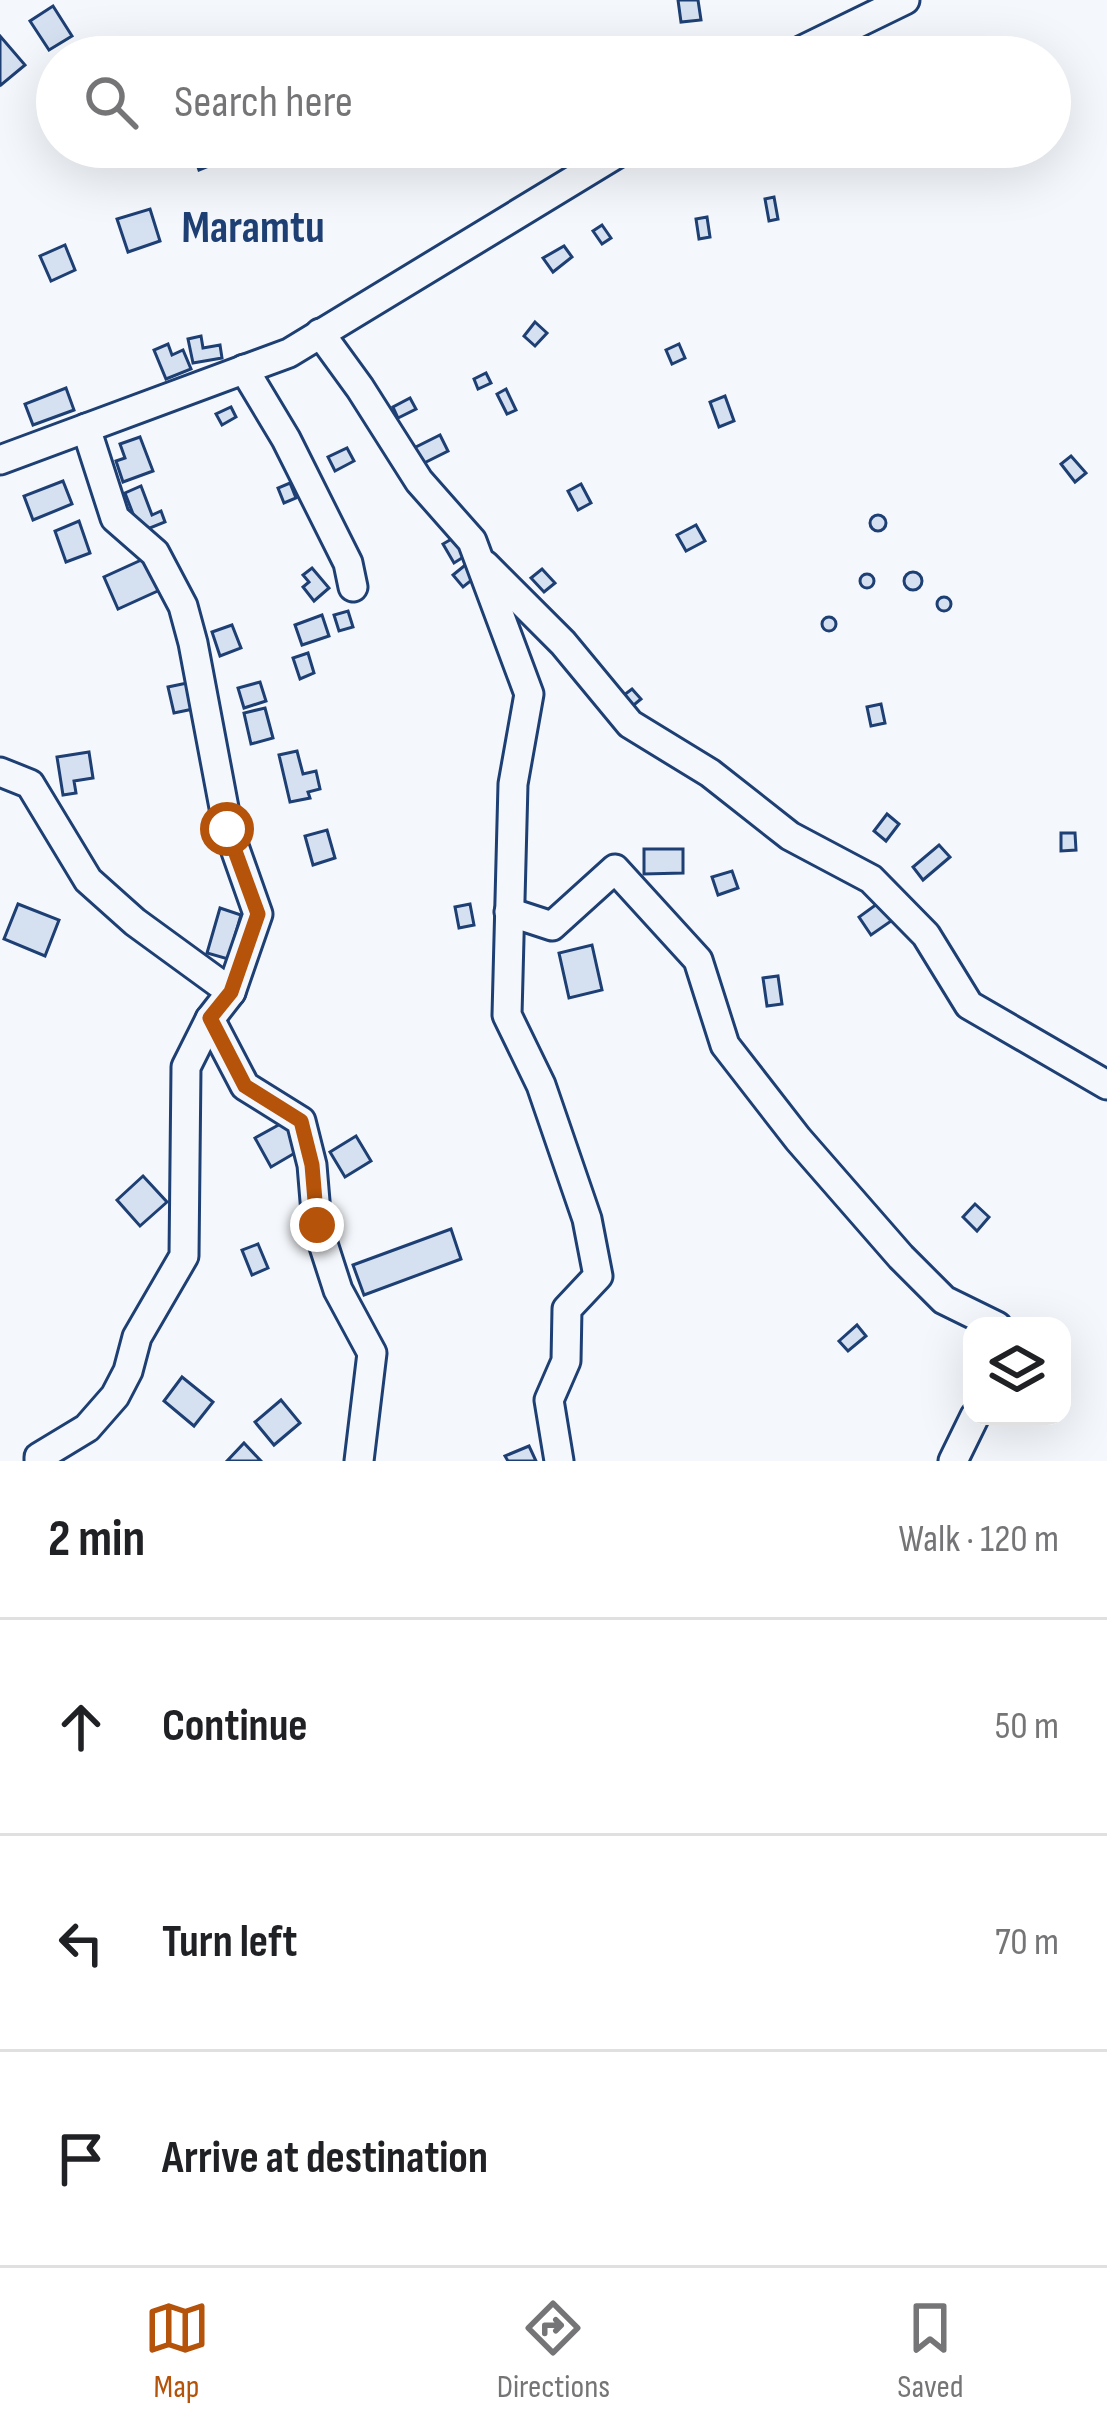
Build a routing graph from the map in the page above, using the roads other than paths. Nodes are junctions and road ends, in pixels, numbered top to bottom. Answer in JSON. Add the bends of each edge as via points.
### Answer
{"nodes":[{"id":1,"x":905,"y":0,"type":"edge"},
{"id":2,"x":831,"y":36,"type":"edge"},
{"id":3,"x":593,"y":168,"type":"edge"},
{"id":4,"x":320,"y":334,"type":"junction"},
{"id":5,"x":244,"y":369,"type":"junction"},
{"id":6,"x":86,"y":428,"type":"junction"},
{"id":7,"x":0,"y":460,"type":"edge"},
{"id":8,"x":478,"y":558,"type":"junction"},
{"id":9,"x":353,"y":587,"type":"dead end"},
{"id":10,"x":0,"y":772,"type":"edge"},
{"id":11,"x":509,"y":912,"type":"junction"},
{"id":12,"x":231,"y":992,"type":"junction"},
{"id":13,"x":210,"y":1018,"type":"junction"},
{"id":14,"x":1107,"y":1085,"type":"edge"},
{"id":15,"x":979,"y":1317,"type":"edge"},
{"id":16,"x":971,"y":1425,"type":"edge"},
{"id":17,"x":39,"y":1461,"type":"edge"},
{"id":18,"x":359,"y":1461,"type":"edge"},
{"id":19,"x":559,"y":1461,"type":"edge"},
{"id":20,"x":953,"y":1461,"type":"edge"}],
"edges":[{"from":1,"to":2,"type":"street"},
{"from":3,"to":4,"type":"street"},
{"from":4,"to":5,"type":"street"},
{"from":4,"to":8,"type":"street"},
{"from":5,"to":6,"type":"street"},
{"from":5,"to":9,"type":"street","via":[[286,439]]},
{"from":6,"to":7,"type":"street"},
{"from":6,"to":12,"type":"street","via":[[115,518],[155,553],[193,643],[227,829],[258,914]]},
{"from":8,"to":11,"type":"street","via":[[529,694],[513,784]]},
{"from":8,"to":14,"type":"street","via":[[630,724],[790,836],[871,879],[926,935],[969,1005]]},
{"from":10,"to":12,"type":"street","via":[[30,784],[88,880]]},
{"from":11,"to":15,"type":"street","via":[[552,926],[615,869],[698,960],[724,1046],[798,1139],[944,1300]]},
{"from":11,"to":19,"type":"street","via":[[507,1015],[541,1084],[598,1276],[567,1309],[566,1361],[549,1400]]},
{"from":12,"to":13,"type":"street"},
{"from":13,"to":17,"type":"street","via":[[186,1067],[184,1256],[137,1337],[116,1396],[88,1428]]},
{"from":13,"to":18,"type":"street","via":[[245,1086],[301,1121],[317,1225],[338,1290],[372,1353]]},
{"from":16,"to":20,"type":"street"}]}
